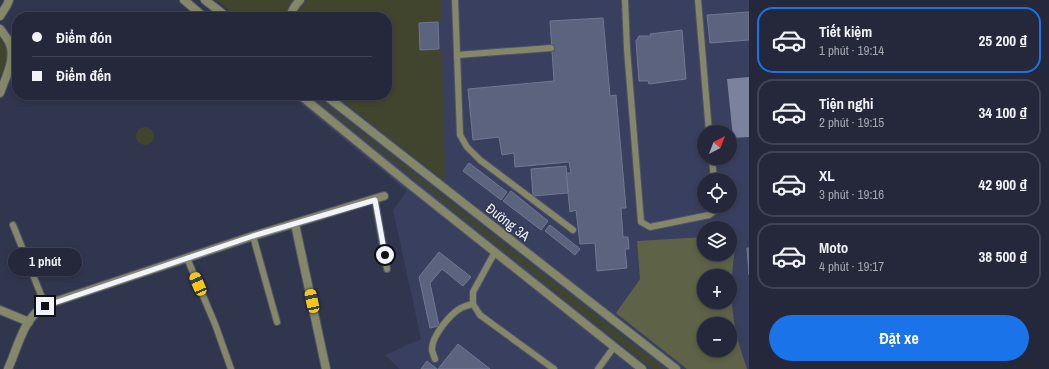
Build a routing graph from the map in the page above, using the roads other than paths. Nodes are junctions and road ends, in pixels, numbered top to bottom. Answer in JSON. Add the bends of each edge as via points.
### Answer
{"nodes":[{"id":1,"x":9,"y":0,"type":"edge"},
{"id":2,"x":184,"y":0,"type":"edge"},
{"id":3,"x":205,"y":0,"type":"edge"},
{"id":4,"x":300,"y":0,"type":"edge"},
{"id":5,"x":455,"y":0,"type":"edge"},
{"id":6,"x":624,"y":0,"type":"edge"},
{"id":7,"x":698,"y":0,"type":"edge"},
{"id":8,"x":198,"y":12,"type":"edge"},
{"id":9,"x":221,"y":12,"type":"edge"},
{"id":10,"x":291,"y":12,"type":"edge"},
{"id":11,"x":0,"y":16,"type":"edge"},
{"id":12,"x":0,"y":29,"type":"edge"},
{"id":13,"x":551,"y":48,"type":"dead end"},
{"id":14,"x":457,"y":55,"type":"junction"},
{"id":15,"x":0,"y":93,"type":"edge"},
{"id":16,"x":306,"y":100,"type":"edge"},
{"id":17,"x":331,"y":100,"type":"edge"},
{"id":18,"x":708,"y":125,"type":"edge"},
{"id":19,"x":384,"y":196,"type":"dead end"},
{"id":20,"x":375,"y":200,"type":"junction"},
{"id":21,"x":712,"y":213,"type":"edge"},
{"id":22,"x":295,"y":224,"type":"junction"},
{"id":23,"x":13,"y":225,"type":"dead end"},
{"id":24,"x":573,"y":230,"type":"dead end"},
{"id":25,"x":253,"y":236,"type":"junction"},
{"id":26,"x":495,"y":252,"type":"junction"},
{"id":27,"x":187,"y":258,"type":"junction"},
{"id":28,"x":387,"y":269,"type":"dead end"},
{"id":29,"x":473,"y":304,"type":"junction"},
{"id":30,"x":45,"y":306,"type":"junction"},
{"id":31,"x":0,"y":310,"type":"edge"},
{"id":32,"x":28,"y":322,"type":"junction"},
{"id":33,"x":277,"y":322,"type":"dead end"},
{"id":34,"x":614,"y":347,"type":"junction"},
{"id":35,"x":435,"y":358,"type":"dead end"},
{"id":36,"x":10,"y":368,"type":"edge"},
{"id":37,"x":231,"y":369,"type":"edge"},
{"id":38,"x":326,"y":369,"type":"edge"},
{"id":39,"x":554,"y":369,"type":"edge"},
{"id":40,"x":598,"y":369,"type":"edge"},
{"id":41,"x":642,"y":369,"type":"edge"},
{"id":42,"x":676,"y":369,"type":"edge"}],
"edges":[{"from":1,"to":11,"type":"street"},
{"from":2,"to":8,"type":"street"},
{"from":3,"to":9,"type":"street"},
{"from":4,"to":10,"type":"street"},
{"from":5,"to":14,"type":"lane"},
{"from":6,"to":21,"type":"lane","via":[[642,222],[650,227],[709,216]]},
{"from":7,"to":18,"type":"lane"},
{"from":12,"to":15,"type":"street","via":[[10,43],[12,60]]},
{"from":13,"to":14,"type":"lane"},
{"from":14,"to":24,"type":"lane","via":[[460,135],[467,147],[480,160]]},
{"from":16,"to":26,"type":"street"},
{"from":17,"to":42,"type":"street","name":"Đường 3A"},
{"from":19,"to":20,"type":"street"},
{"from":20,"to":22,"type":"street"},
{"from":20,"to":28,"type":"lane"},
{"from":22,"to":25,"type":"street"},
{"from":22,"to":38,"type":"street"},
{"from":23,"to":30,"type":"lane"},
{"from":25,"to":27,"type":"street"},
{"from":25,"to":33,"type":"lane"},
{"from":26,"to":29,"type":"lane","via":[[474,292]]},
{"from":26,"to":34,"type":"street"},
{"from":27,"to":30,"type":"street"},
{"from":27,"to":37,"type":"lane"},
{"from":29,"to":35,"type":"lane","via":[[461,308],[443,324],[432,349]]},
{"from":29,"to":39,"type":"lane","via":[[480,315]]},
{"from":30,"to":32,"type":"street","via":[[35,312]]},
{"from":31,"to":32,"type":"street"},
{"from":32,"to":36,"type":"street"},
{"from":34,"to":40,"type":"lane"},
{"from":34,"to":41,"type":"street"}]}
